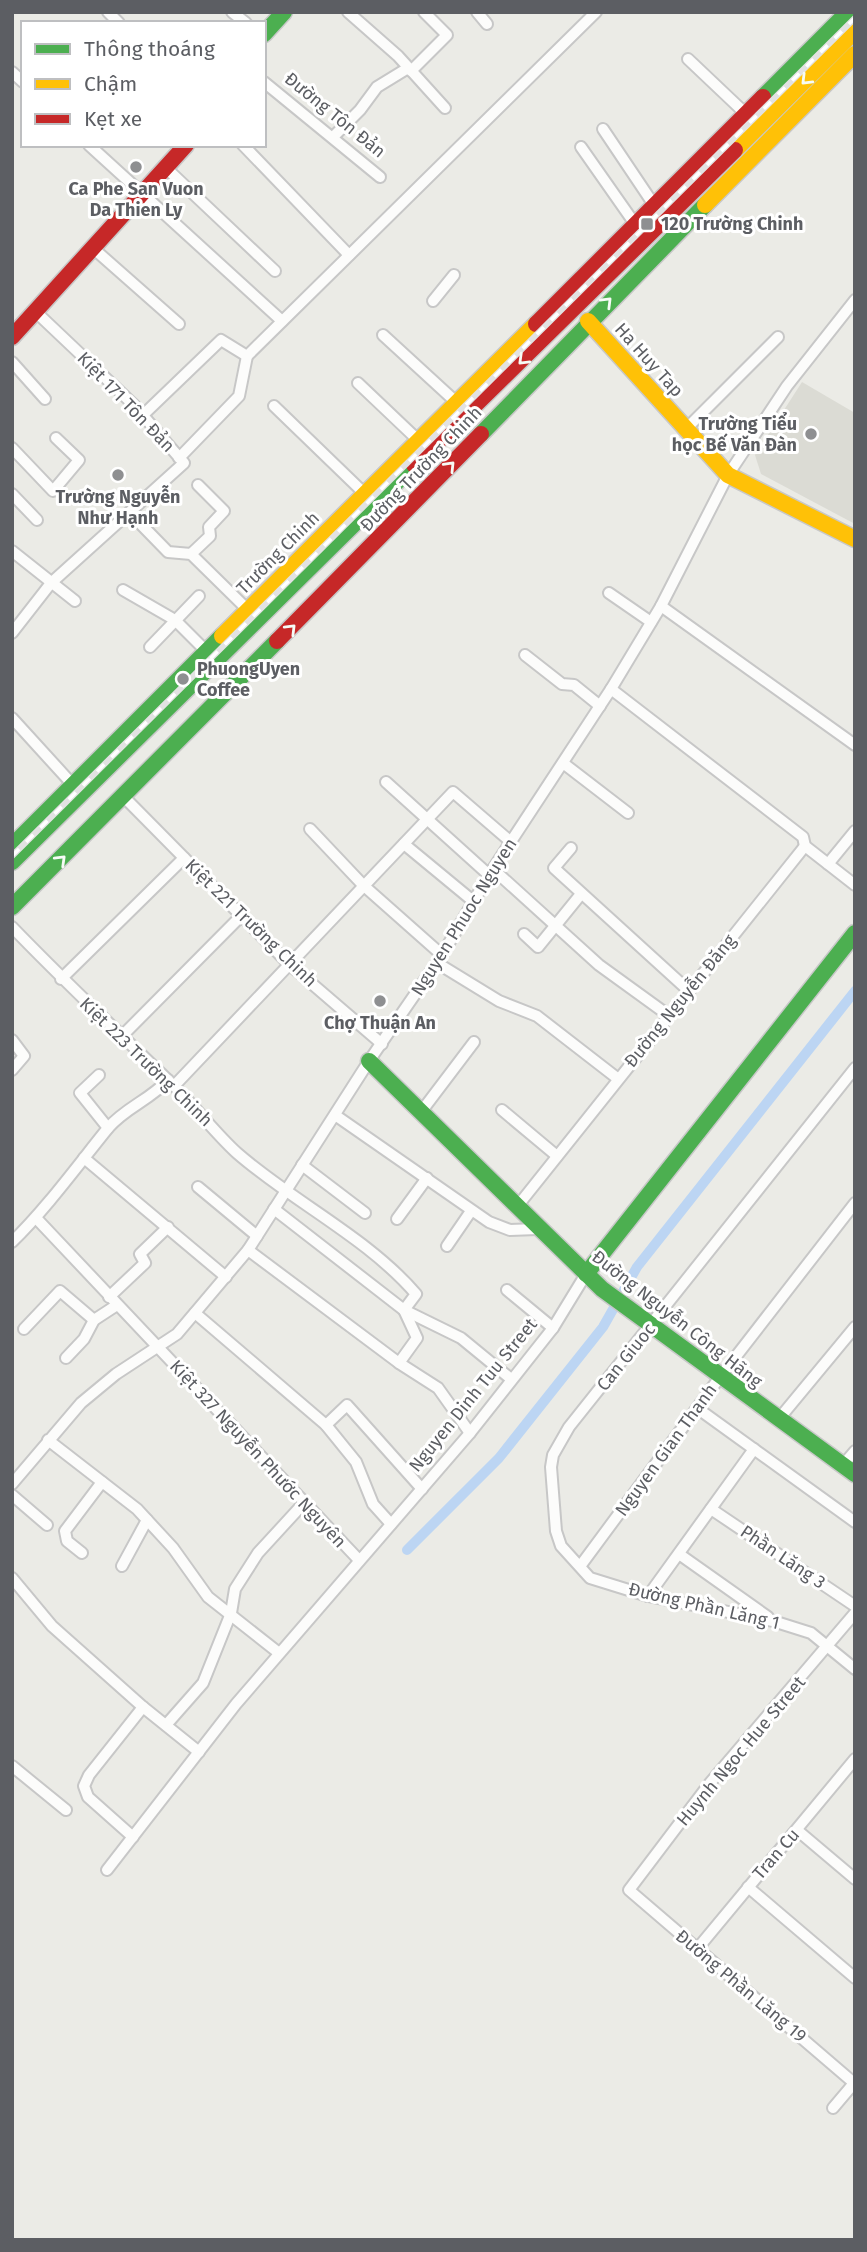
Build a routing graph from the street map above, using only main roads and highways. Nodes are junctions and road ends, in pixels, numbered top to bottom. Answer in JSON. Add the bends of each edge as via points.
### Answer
{"nodes":[{"id":1,"x":284,"y":12,"type":"edge"},
{"id":2,"x":848,"y":12,"type":"edge"},
{"id":3,"x":266,"y":32,"type":"edge"},
{"id":4,"x":855,"y":32,"type":"edge"},
{"id":5,"x":855,"y":54,"type":"edge"},
{"id":6,"x":184,"y":147,"type":"edge"},
{"id":7,"x":589,"y":321,"type":"junction"},
{"id":8,"x":12,"y":337,"type":"edge"},
{"id":9,"x":855,"y":539,"type":"edge"},
{"id":10,"x":327,"y":550,"type":"junction"},
{"id":11,"x":349,"y":571,"type":"junction"},
{"id":12,"x":12,"y":846,"type":"edge"},
{"id":13,"x":12,"y":862,"type":"edge"},
{"id":14,"x":12,"y":907,"type":"edge"},
{"id":15,"x":855,"y":933,"type":"edge"},
{"id":16,"x":369,"y":1061,"type":"road end"},
{"id":17,"x":586,"y":1274,"type":"junction"},
{"id":18,"x":849,"y":1469,"type":"edge"}],
"edges":[{"from":1,"to":3,"type":"main road"},
{"from":2,"to":12,"type":"main road","name":"Trường Chinh"},
{"from":4,"to":10,"type":"main road","name":"Đường Trường Chinh","one_way":true},
{"from":7,"to":5,"type":"main road","name":"Đường Trường Chinh","one_way":true},
{"from":6,"to":8,"type":"main road"},
{"from":7,"to":9,"type":"main road","name":"Ha Huy Tap","via":[[728,475]]},
{"from":11,"to":7,"type":"main road","name":"Đường Trường Chinh","one_way":true},
{"from":10,"to":11,"type":"main road"},
{"from":10,"to":13,"type":"main road","name":"Đường Trường Chinh"},
{"from":14,"to":11,"type":"main road","name":"Đường Trường Chinh","one_way":true},
{"from":15,"to":17,"type":"main road","name":"Nguyen Dinh Tuu Street"},
{"from":16,"to":17,"type":"main road","name":"Đường Nguyễn Công Hãng"},
{"from":17,"to":18,"type":"main road","name":"Đường Nguyễn Công Hãng"}]}
